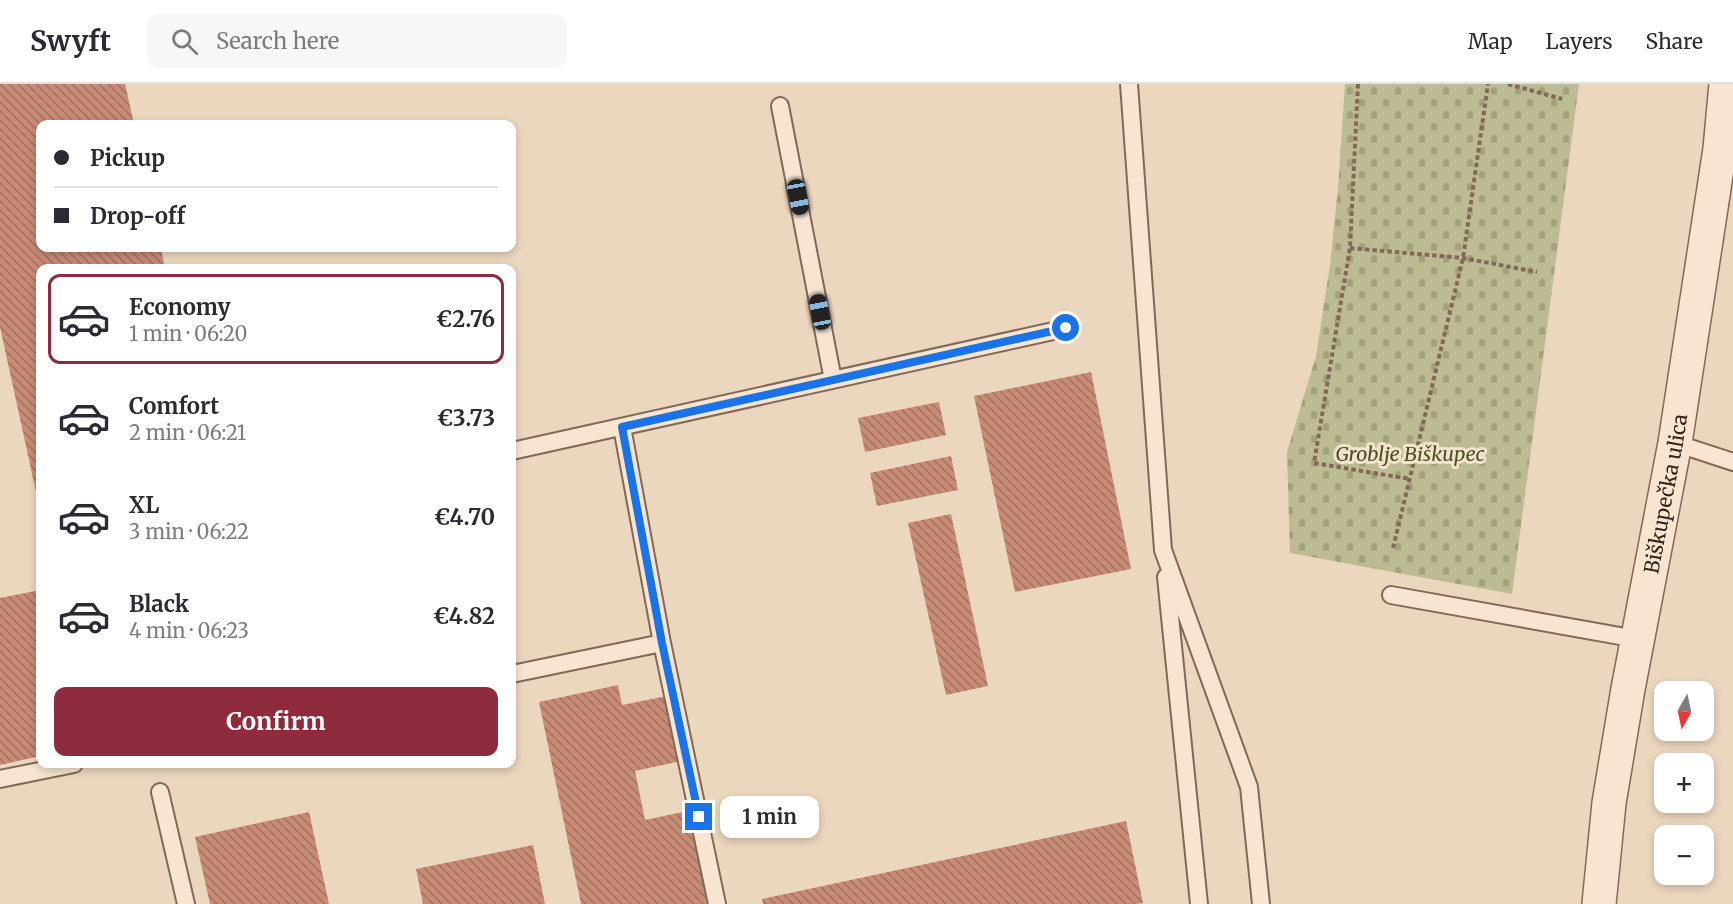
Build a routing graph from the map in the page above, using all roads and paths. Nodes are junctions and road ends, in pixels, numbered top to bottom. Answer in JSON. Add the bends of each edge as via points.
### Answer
{"nodes":[{"id":1,"x":1129,"y":84,"type":"edge"},
{"id":2,"x":1358,"y":84,"type":"edge"},
{"id":3,"x":1488,"y":84,"type":"edge"},
{"id":4,"x":1508,"y":84,"type":"edge"},
{"id":5,"x":1726,"y":84,"type":"edge"},
{"id":6,"x":1562,"y":99,"type":"dead end"},
{"id":7,"x":780,"y":106,"type":"dead end"},
{"id":8,"x":1350,"y":248,"type":"junction"},
{"id":9,"x":1463,"y":258,"type":"junction"},
{"id":10,"x":1537,"y":272,"type":"dead end"},
{"id":11,"x":1066,"y":328,"type":"dead end"},
{"id":12,"x":833,"y":380,"type":"junction"},
{"id":13,"x":622,"y":427,"type":"junction"},
{"id":14,"x":1675,"y":443,"type":"junction"},
{"id":15,"x":516,"y":450,"type":"edge"},
{"id":16,"x":1733,"y":462,"type":"edge"},
{"id":17,"x":1410,"y":478,"type":"junction"},
{"id":18,"x":1393,"y":548,"type":"dead end"},
{"id":19,"x":1163,"y":550,"type":"junction"},
{"id":20,"x":1391,"y":595,"type":"dead end"},
{"id":21,"x":1637,"y":639,"type":"junction"},
{"id":22,"x":662,"y":643,"type":"junction"},
{"id":23,"x":516,"y":673,"type":"edge"},
{"id":24,"x":54,"y":768,"type":"edge"},
{"id":25,"x":0,"y":779,"type":"edge"},
{"id":26,"x":160,"y":792,"type":"dead end"},
{"id":27,"x":186,"y":904,"type":"edge"},
{"id":28,"x":717,"y":904,"type":"edge"},
{"id":29,"x":1199,"y":904,"type":"edge"},
{"id":30,"x":1261,"y":904,"type":"edge"},
{"id":31,"x":1599,"y":904,"type":"edge"}],
"edges":[{"from":1,"to":19,"type":"lane"},
{"from":2,"to":8,"type":"path"},
{"from":3,"to":9,"type":"path"},
{"from":4,"to":6,"type":"path"},
{"from":5,"to":14,"type":"street","name":"Biškupečka ulica","via":[[1720,149]]},
{"from":7,"to":12,"type":"lane"},
{"from":8,"to":9,"type":"path"},
{"from":8,"to":17,"type":"path","via":[[1314,463]]},
{"from":9,"to":10,"type":"path"},
{"from":9,"to":17,"type":"path"},
{"from":11,"to":12,"type":"lane"},
{"from":12,"to":13,"type":"lane"},
{"from":13,"to":15,"type":"lane"},
{"from":13,"to":22,"type":"lane"},
{"from":14,"to":16,"type":"lane"},
{"from":14,"to":21,"type":"street","name":"Biškupečka ulica"},
{"from":17,"to":18,"type":"path"},
{"from":19,"to":29,"type":"lane"},
{"from":19,"to":30,"type":"lane","via":[[1249,787]]},
{"from":20,"to":21,"type":"lane"},
{"from":21,"to":31,"type":"street","name":"Biškupečka ulica","via":[[1609,803]]},
{"from":22,"to":23,"type":"lane"},
{"from":22,"to":28,"type":"lane"},
{"from":24,"to":25,"type":"lane"},
{"from":26,"to":27,"type":"lane"}]}
